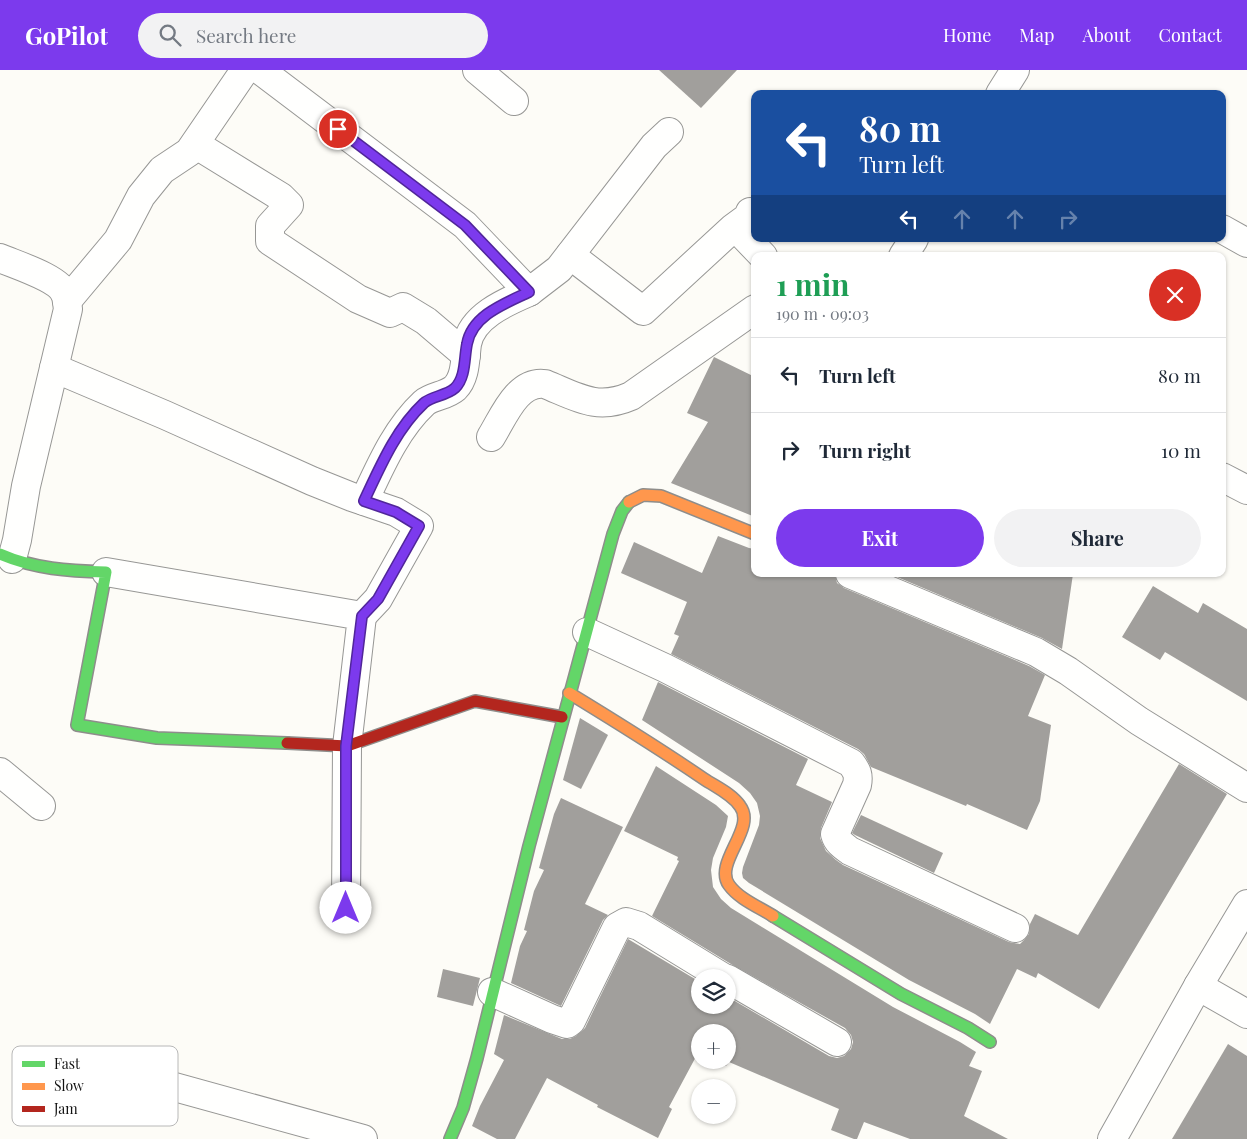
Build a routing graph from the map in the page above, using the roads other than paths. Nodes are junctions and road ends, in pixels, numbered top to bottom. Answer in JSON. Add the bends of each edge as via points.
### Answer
{"nodes":[{"id":1,"x":245,"y":70,"type":"edge"},
{"id":2,"x":260,"y":70,"type":"edge"},
{"id":3,"x":476,"y":70,"type":"edge"},
{"id":4,"x":1015,"y":70,"type":"edge"},
{"id":5,"x":1002,"y":90,"type":"edge"},
{"id":6,"x":514,"y":101,"type":"dead end"},
{"id":7,"x":669,"y":132,"type":"dead end"},
{"id":8,"x":196,"y":144,"type":"junction"},
{"id":9,"x":1226,"y":231,"type":"edge"},
{"id":10,"x":751,"y":234,"type":"edge"},
{"id":11,"x":1247,"y":243,"type":"edge"},
{"id":12,"x":570,"y":255,"type":"junction"},
{"id":13,"x":0,"y":258,"type":"edge"},
{"id":14,"x":529,"y":292,"type":"junction"},
{"id":15,"x":67,"y":301,"type":"junction"},
{"id":16,"x":751,"y":313,"type":"edge"},
{"id":17,"x":466,"y":355,"type":"junction"},
{"id":18,"x":54,"y":368,"type":"junction"},
{"id":19,"x":491,"y":437,"type":"dead end"},
{"id":20,"x":1226,"y":479,"type":"edge"},
{"id":21,"x":1247,"y":490,"type":"edge"},
{"id":22,"x":364,"y":501,"type":"junction"},
{"id":23,"x":751,"y":532,"type":"edge"},
{"id":24,"x":6,"y":557,"type":"edge"},
{"id":25,"x":106,"y":572,"type":"junction"},
{"id":26,"x":857,"y":577,"type":"edge"},
{"id":27,"x":362,"y":616,"type":"junction"},
{"id":28,"x":587,"y":632,"type":"junction"},
{"id":29,"x":569,"y":693,"type":"junction"},
{"id":30,"x":562,"y":717,"type":"junction"},
{"id":31,"x":346,"y":746,"type":"junction"},
{"id":32,"x":0,"y":772,"type":"edge"},
{"id":33,"x":1247,"y":788,"type":"edge"},
{"id":34,"x":41,"y":806,"type":"dead end"},
{"id":35,"x":1247,"y":904,"type":"edge"},
{"id":36,"x":346,"y":908,"type":"dead end"},
{"id":37,"x":1015,"y":928,"type":"dead end"},
{"id":38,"x":711,"y":969,"type":"edge"},
{"id":39,"x":736,"y":984,"type":"edge"},
{"id":40,"x":1198,"y":986,"type":"junction"},
{"id":41,"x":492,"y":992,"type":"junction"},
{"id":42,"x":1247,"y":1014,"type":"edge"},
{"id":43,"x":837,"y":1042,"type":"dead end"},
{"id":44,"x":990,"y":1042,"type":"dead end"},
{"id":45,"x":178,"y":1087,"type":"edge"},
{"id":46,"x":363,"y":1139,"type":"edge"},
{"id":47,"x":450,"y":1139,"type":"edge"},
{"id":48,"x":1112,"y":1139,"type":"edge"}],
"edges":[{"from":1,"to":8,"type":"street"},
{"from":2,"to":14,"type":"street","via":[[465,225]]},
{"from":3,"to":6,"type":"street"},
{"from":4,"to":5,"type":"street"},
{"from":7,"to":12,"type":"street","via":[[654,146]]},
{"from":8,"to":15,"type":"street","via":[[190,152],[162,170],[140,196],[118,240]]},
{"from":8,"to":17,"type":"street","via":[[289,206],[270,226],[270,241],[358,299],[390,313],[403,307],[426,321]]},
{"from":9,"to":11,"type":"street"},
{"from":10,"to":12,"type":"street","via":[[745,223],[748,216],[643,311]]},
{"from":12,"to":14,"type":"street","via":[[559,269]]},
{"from":13,"to":15,"type":"street","via":[[54,282],[62,288]]},
{"from":14,"to":17,"type":"street","via":[[498,306],[478,322],[467,342]]},
{"from":15,"to":18,"type":"street","via":[[68,309]]},
{"from":16,"to":19,"type":"street","via":[[619,402],[594,403],[545,384],[530,386],[511,403]]},
{"from":17,"to":22,"type":"street","via":[[465,368],[456,387],[426,402],[408,421],[381,464]]},
{"from":18,"to":22,"type":"street"},
{"from":18,"to":24,"type":"street","via":[[26,486],[17,540]]},
{"from":20,"to":21,"type":"street"},
{"from":22,"to":27,"type":"street","via":[[396,512],[419,526],[378,599]]},
{"from":23,"to":28,"type":"street","via":[[660,496],[636,496],[628,502],[614,530]]},
{"from":24,"to":25,"type":"street","via":[[42,567]]},
{"from":25,"to":27,"type":"street"},
{"from":25,"to":31,"type":"street","via":[[77,725],[157,738]]},
{"from":26,"to":33,"type":"street","via":[[1036,652]]},
{"from":27,"to":31,"type":"street"},
{"from":28,"to":29,"type":"street"},
{"from":28,"to":37,"type":"street","via":[[851,763],[857,770],[857,785],[835,834],[836,840],[842,846]]},
{"from":29,"to":30,"type":"street"},
{"from":29,"to":44,"type":"street","via":[[676,759],[743,809],[745,818],[726,869],[731,888],[901,994]]},
{"from":30,"to":31,"type":"street","via":[[475,701]]},
{"from":30,"to":41,"type":"street"},
{"from":31,"to":36,"type":"street"},
{"from":32,"to":34,"type":"street"},
{"from":35,"to":40,"type":"street"},
{"from":38,"to":41,"type":"street","via":[[639,926],[626,922],[616,927],[567,1024]]},
{"from":39,"to":43,"type":"street"},
{"from":40,"to":42,"type":"street"},
{"from":40,"to":48,"type":"street"},
{"from":41,"to":47,"type":"street","via":[[463,1108]]},
{"from":45,"to":46,"type":"street"}]}
